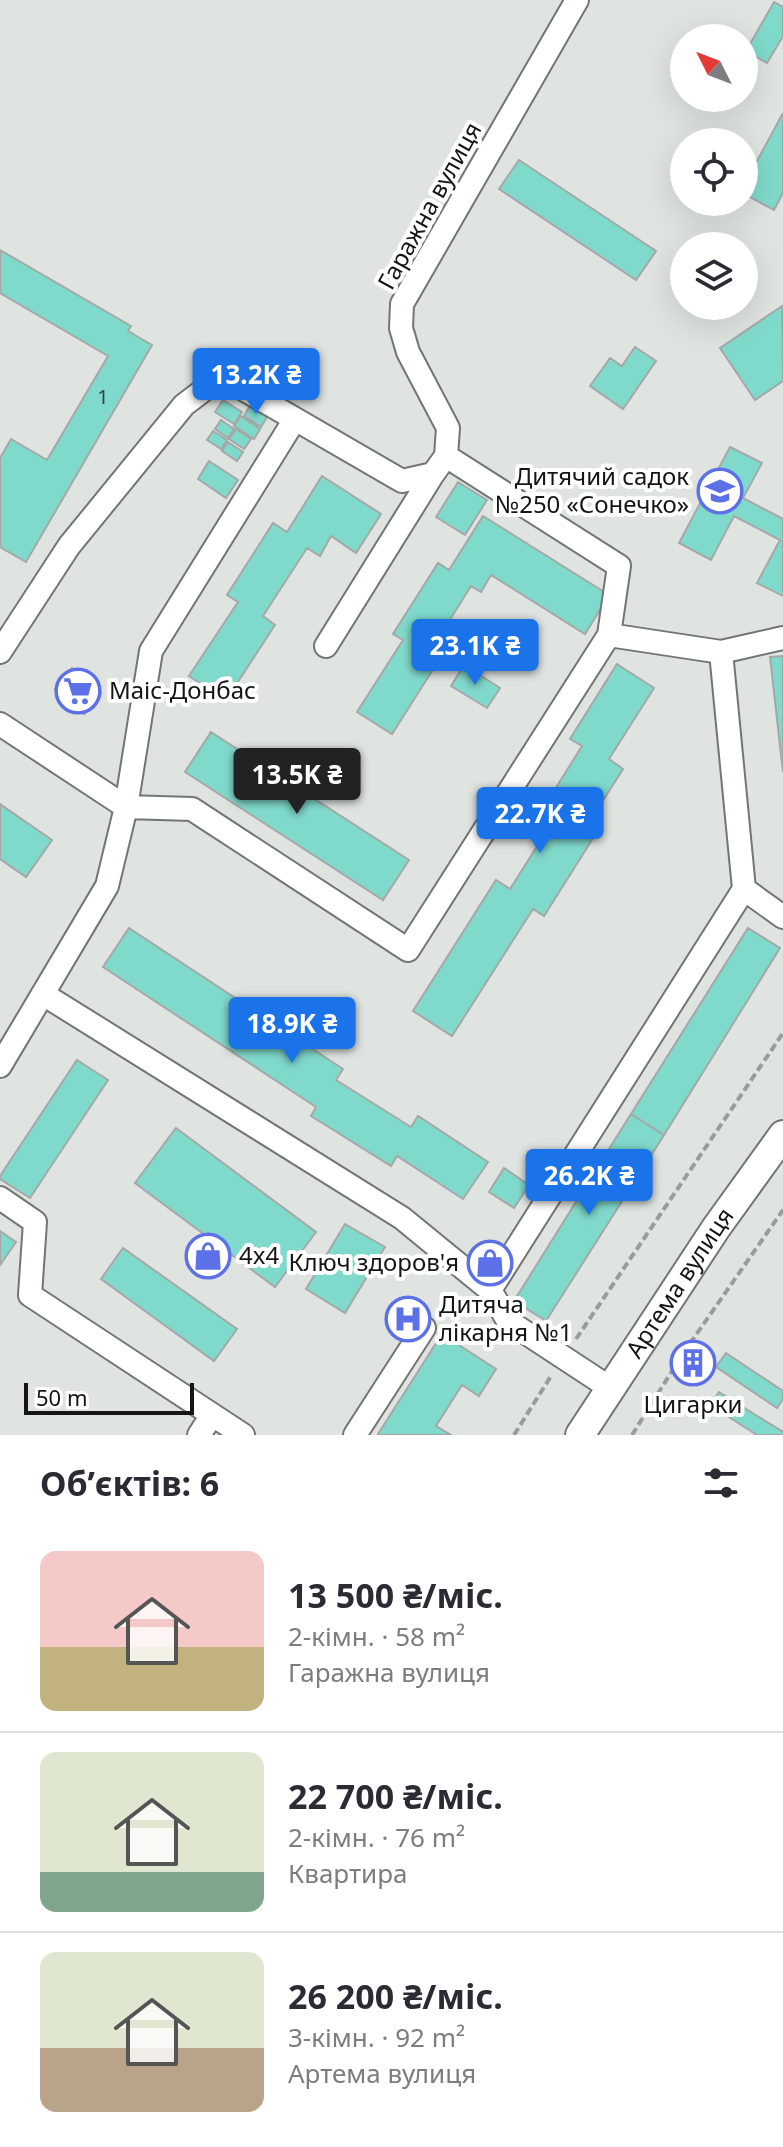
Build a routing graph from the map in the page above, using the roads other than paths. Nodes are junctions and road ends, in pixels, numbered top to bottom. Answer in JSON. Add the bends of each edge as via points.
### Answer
{"nodes":[{"id":1,"x":577,"y":0,"type":"edge"},
{"id":2,"x":295,"y":419,"type":"junction"},
{"id":3,"x":440,"y":465,"type":"junction"},
{"id":4,"x":609,"y":635,"type":"junction"},
{"id":5,"x":783,"y":638,"type":"edge"},
{"id":6,"x":326,"y":646,"type":"dead end"},
{"id":7,"x":0,"y":652,"type":"edge"},
{"id":8,"x":721,"y":652,"type":"junction"},
{"id":9,"x":0,"y":724,"type":"edge"},
{"id":10,"x":126,"y":807,"type":"junction"},
{"id":11,"x":744,"y":889,"type":"junction"},
{"id":12,"x":783,"y":917,"type":"edge"},
{"id":13,"x":43,"y":994,"type":"junction"},
{"id":14,"x":0,"y":1066,"type":"edge"},
{"id":15,"x":783,"y":1135,"type":"edge"},
{"id":16,"x":0,"y":1198,"type":"edge"},
{"id":17,"x":490,"y":1290,"type":"junction"},
{"id":18,"x":424,"y":1328,"type":"dead end"},
{"id":19,"x":610,"y":1388,"type":"junction"},
{"id":20,"x":212,"y":1415,"type":"junction"},
{"id":21,"x":199,"y":1435,"type":"edge"},
{"id":22,"x":243,"y":1435,"type":"edge"},
{"id":23,"x":355,"y":1435,"type":"edge"},
{"id":24,"x":580,"y":1435,"type":"edge"}],
"edges":[{"from":1,"to":3,"type":"street","name":"Гаражна вулиця","via":[[402,304],[408,352],[448,428]]},
{"from":2,"to":3,"type":"street","via":[[402,481]]},
{"from":2,"to":7,"type":"street","via":[[238,386],[213,383],[184,405],[69,546]]},
{"from":2,"to":10,"type":"street","via":[[151,651]]},
{"from":3,"to":4,"type":"street","via":[[619,566]]},
{"from":3,"to":6,"type":"street"},
{"from":4,"to":8,"type":"street"},
{"from":4,"to":10,"type":"street","via":[[408,950],[192,809]]},
{"from":5,"to":8,"type":"street"},
{"from":8,"to":11,"type":"street"},
{"from":9,"to":10,"type":"street"},
{"from":10,"to":13,"type":"street","via":[[107,886]]},
{"from":11,"to":12,"type":"street"},
{"from":11,"to":17,"type":"street"},
{"from":13,"to":14,"type":"street"},
{"from":13,"to":17,"type":"street","via":[[402,1218]]},
{"from":15,"to":19,"type":"main road","name":"Артема вулиця"},
{"from":16,"to":20,"type":"street","via":[[35,1222],[30,1295]]},
{"from":17,"to":19,"type":"street","via":[[508,1321]]},
{"from":18,"to":23,"type":"street"},
{"from":19,"to":24,"type":"main road","name":"Артема вулиця"},
{"from":20,"to":21,"type":"street"},
{"from":20,"to":22,"type":"street"}]}
